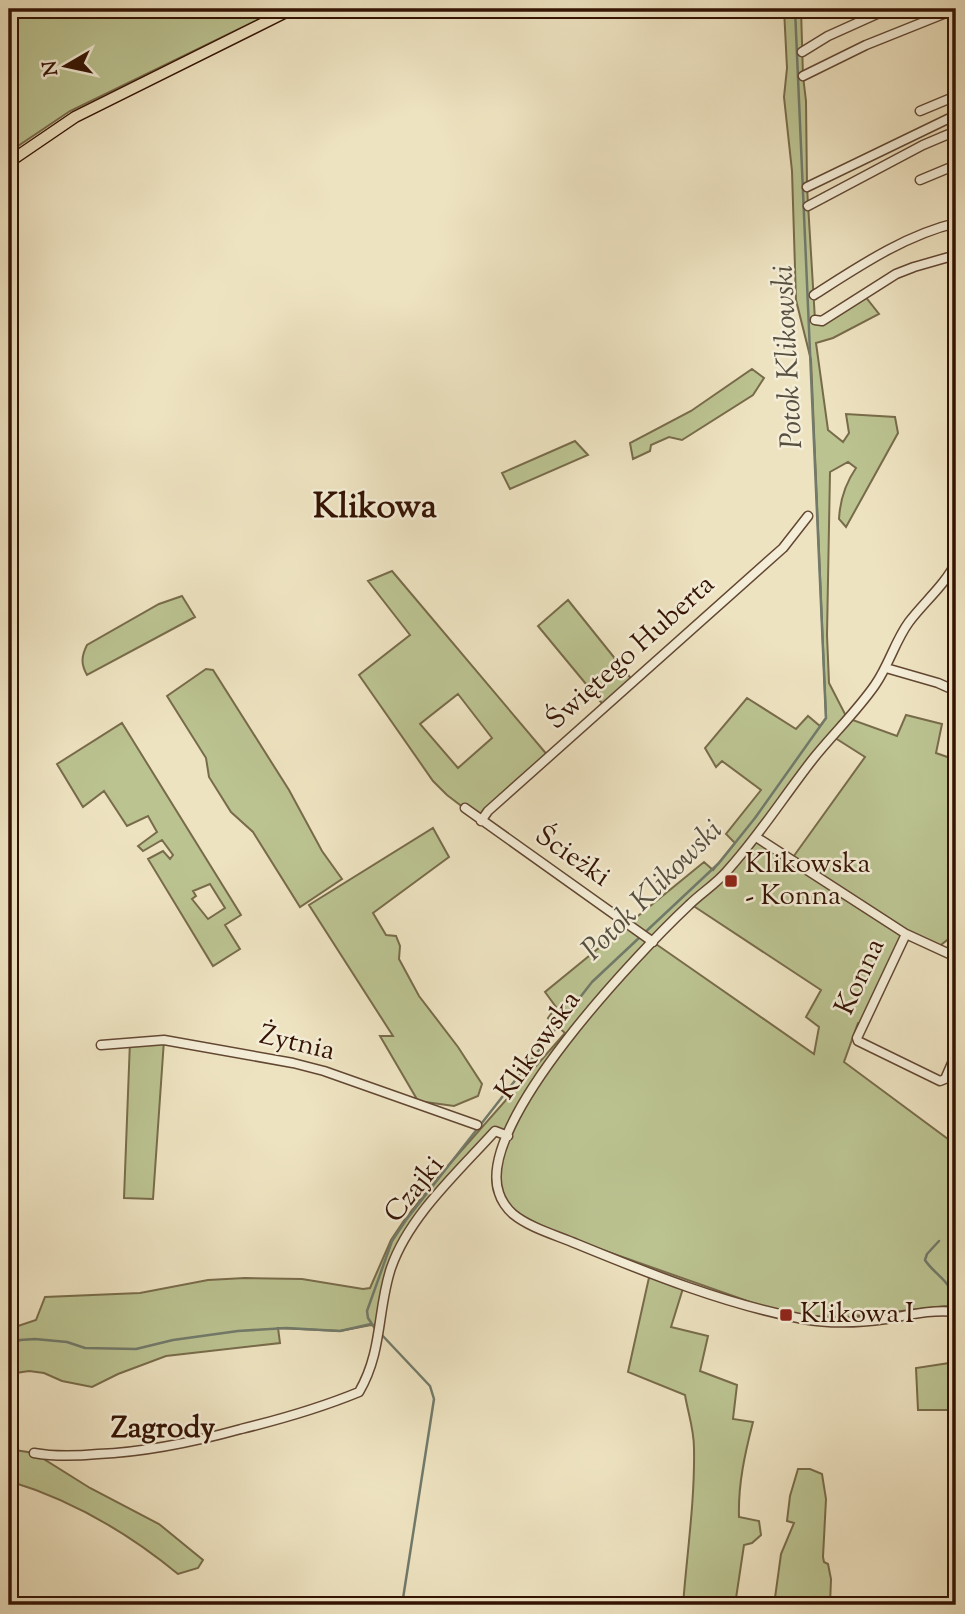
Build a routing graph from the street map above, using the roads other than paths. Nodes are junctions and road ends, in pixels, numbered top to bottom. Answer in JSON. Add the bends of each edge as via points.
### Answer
{"nodes":[{"id":1,"x":292,"y":9,"type":"edge"},
{"id":2,"x":888,"y":9,"type":"edge"},
{"id":3,"x":956,"y":9,"type":"edge"},
{"id":4,"x":802,"y":52,"type":"dead end"},
{"id":5,"x":803,"y":76,"type":"dead end"},
{"id":6,"x":956,"y":96,"type":"edge"},
{"id":7,"x":920,"y":111,"type":"dead end"},
{"id":8,"x":956,"y":115,"type":"edge"},
{"id":9,"x":956,"y":131,"type":"edge"},
{"id":10,"x":9,"y":162,"type":"edge"},
{"id":11,"x":956,"y":165,"type":"edge"},
{"id":12,"x":920,"y":180,"type":"dead end"},
{"id":13,"x":807,"y":187,"type":"dead end"},
{"id":14,"x":808,"y":206,"type":"dead end"},
{"id":15,"x":956,"y":223,"type":"edge"},
{"id":16,"x":956,"y":255,"type":"edge"},
{"id":17,"x":814,"y":295,"type":"dead end"},
{"id":18,"x":815,"y":320,"type":"dead end"},
{"id":19,"x":808,"y":516,"type":"dead end"},
{"id":20,"x":956,"y":562,"type":"edge"},
{"id":21,"x":886,"y":668,"type":"junction"},
{"id":22,"x":956,"y":691,"type":"edge"},
{"id":23,"x":465,"y":808,"type":"dead end"},
{"id":24,"x":481,"y":821,"type":"junction"},
{"id":25,"x":756,"y":837,"type":"junction"},
{"id":26,"x":906,"y":934,"type":"junction"},
{"id":27,"x":645,"y":937,"type":"junction"},
{"id":28,"x":956,"y":957,"type":"edge"},
{"id":29,"x":101,"y":1045,"type":"dead end"},
{"id":30,"x":956,"y":1054,"type":"edge"},
{"id":31,"x":477,"y":1125,"type":"dead end"},
{"id":32,"x":508,"y":1136,"type":"junction"},
{"id":33,"x":956,"y":1312,"type":"edge"},
{"id":34,"x":34,"y":1453,"type":"dead end"}],
"edges":[{"from":1,"to":10,"type":"main road","via":[[75,117]]},
{"from":2,"to":4,"type":"street"},
{"from":3,"to":5,"type":"street"},
{"from":6,"to":7,"type":"street"},
{"from":8,"to":13,"type":"street"},
{"from":9,"to":14,"type":"street"},
{"from":11,"to":12,"type":"street"},
{"from":15,"to":17,"type":"street","via":[[906,242]]},
{"from":16,"to":18,"type":"street","via":[[896,274],[822,321]]},
{"from":19,"to":24,"type":"street","name":"Świętego Huberta","via":[[783,548]]},
{"from":20,"to":21,"type":"street","name":"Klikowska","via":[[907,625]]},
{"from":21,"to":22,"type":"street"},
{"from":21,"to":25,"type":"street","name":"Klikowska"},
{"from":23,"to":24,"type":"street","name":"Ścieżki"},
{"from":24,"to":27,"type":"street","name":"Ścieżki"},
{"from":25,"to":26,"type":"street","name":"Konna"},
{"from":25,"to":27,"type":"street","name":"Klikowska","via":[[725,874]]},
{"from":26,"to":28,"type":"street","name":"Konna"},
{"from":26,"to":30,"type":"street","name":"Konna","via":[[858,1041],[940,1081]]},
{"from":27,"to":32,"type":"street","name":"Klikowska","via":[[537,1078]]},
{"from":29,"to":31,"type":"street","name":"Żytnia","via":[[164,1040],[293,1063]]},
{"from":32,"to":33,"type":"street","name":"Klikowska","via":[[496,1176],[498,1191],[512,1214],[632,1267],[713,1296],[803,1319],[854,1323]]},
{"from":32,"to":34,"type":"street","name":"Czajki","via":[[495,1131],[402,1239],[384,1292],[372,1365],[359,1392],[314,1410],[138,1452]]}]}
